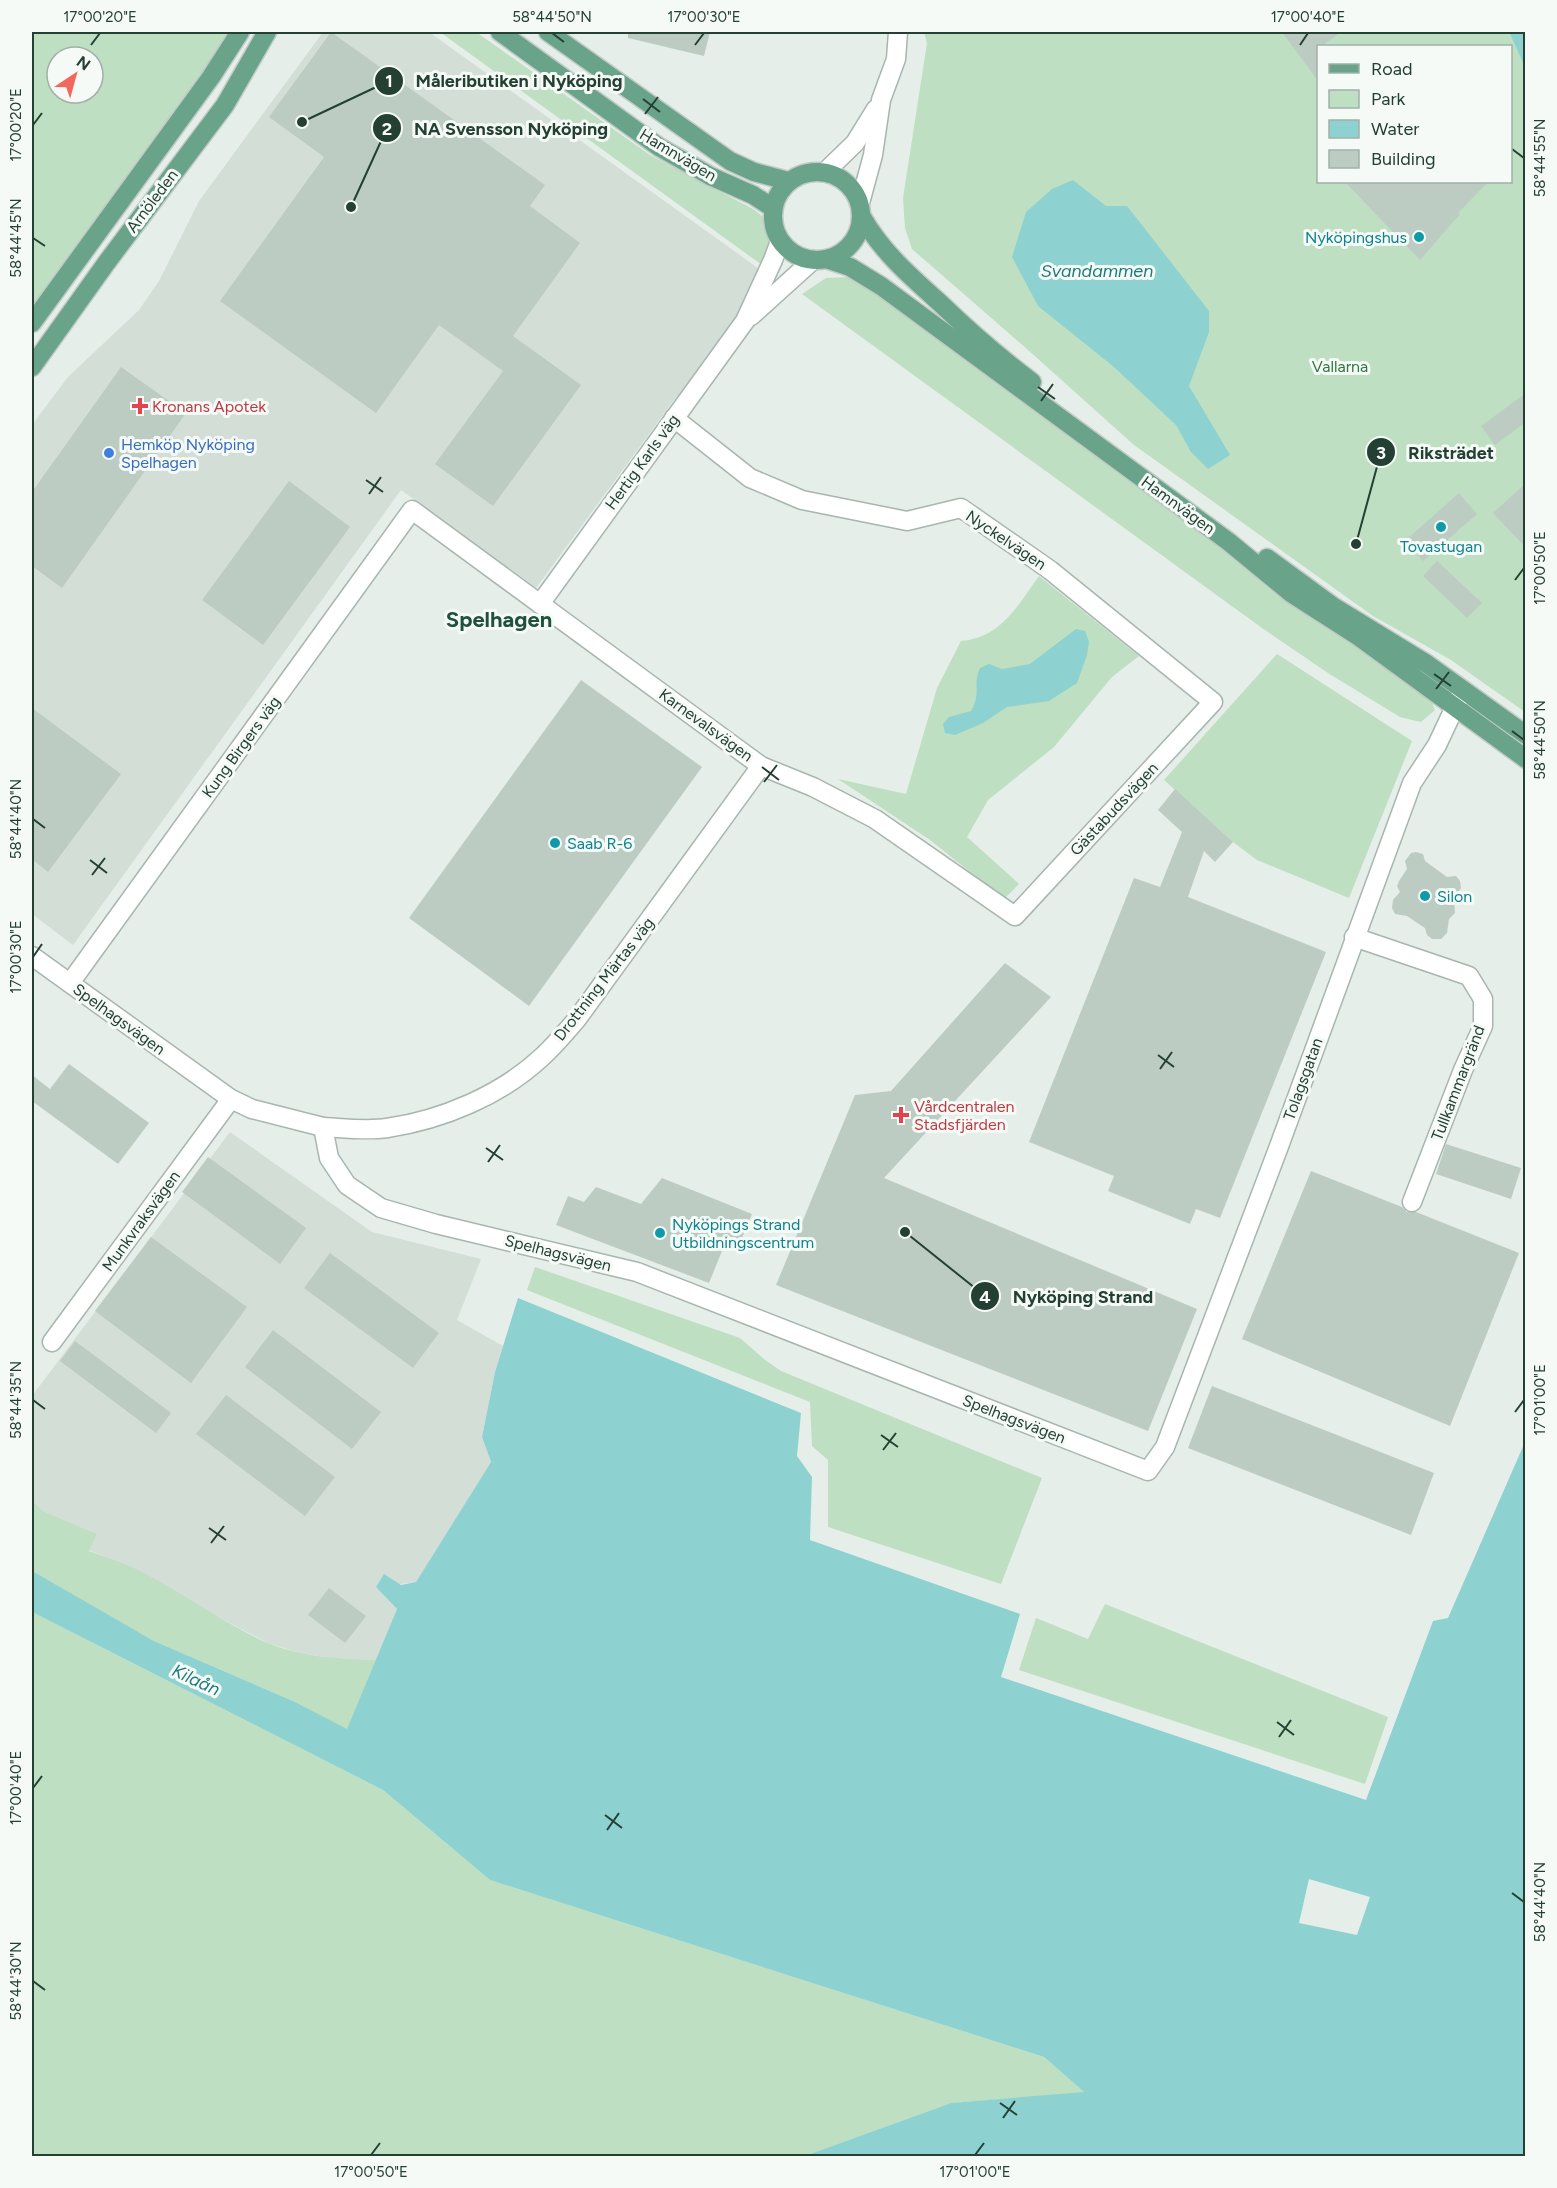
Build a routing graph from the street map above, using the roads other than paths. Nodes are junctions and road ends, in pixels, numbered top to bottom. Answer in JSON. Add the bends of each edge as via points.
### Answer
{"nodes":[{"id":1,"x":240,"y":32,"type":"edge"},
{"id":2,"x":267,"y":32,"type":"edge"},
{"id":3,"x":500,"y":32,"type":"edge"},
{"id":4,"x":548,"y":32,"type":"edge"},
{"id":5,"x":898,"y":32,"type":"edge"},
{"id":6,"x":881,"y":100,"type":"junction"},
{"id":7,"x":825,"y":172,"type":"junction"},
{"id":8,"x":789,"y":181,"type":"junction"},
{"id":9,"x":773,"y":208,"type":"junction"},
{"id":10,"x":861,"y":210,"type":"junction"},
{"id":11,"x":780,"y":241,"type":"junction"},
{"id":12,"x":820,"y":260,"type":"junction"},
{"id":13,"x":745,"y":321,"type":"junction"},
{"id":14,"x":32,"y":323,"type":"edge"},
{"id":15,"x":32,"y":367,"type":"edge"},
{"id":16,"x":674,"y":418,"type":"junction"},
{"id":17,"x":412,"y":510,"type":"joint"},
{"id":18,"x":540,"y":604,"type":"junction"},
{"id":19,"x":1463,"y":690,"type":"junction"},
{"id":20,"x":1213,"y":702,"type":"joint"},
{"id":21,"x":1454,"y":708,"type":"junction"},
{"id":22,"x":1526,"y":735,"type":"edge"},
{"id":23,"x":1526,"y":759,"type":"edge"},
{"id":24,"x":761,"y":766,"type":"junction"},
{"id":25,"x":1015,"y":916,"type":"joint"},
{"id":26,"x":1354,"y":937,"type":"junction"},
{"id":27,"x":32,"y":956,"type":"edge"},
{"id":28,"x":70,"y":983,"type":"junction"},
{"id":29,"x":231,"y":1100,"type":"junction"},
{"id":30,"x":323,"y":1127,"type":"junction"},
{"id":31,"x":1412,"y":1202,"type":"dead end"},
{"id":32,"x":52,"y":1342,"type":"dead end"},
{"id":33,"x":1148,"y":1471,"type":"joint"}],
"edges":[{"from":1,"to":14,"type":"main road","name":"Arnöleden"},
{"from":2,"to":15,"type":"main road","name":"Arnöleden","via":[[225,105]]},
{"from":3,"to":9,"type":"main road","name":"Hamnvägen","via":[[659,147]]},
{"from":4,"to":8,"type":"main road","name":"Hamnvägen","via":[[730,161]]},
{"from":5,"to":6,"type":"street","via":[[896,59]]},
{"from":6,"to":7,"type":"street","via":[[855,143]]},
{"from":6,"to":10,"type":"street"},
{"from":7,"to":8,"type":"main road","via":[[812,171]]},
{"from":7,"to":10,"type":"main road","via":[[847,183]]},
{"from":8,"to":9,"type":"main road"},
{"from":9,"to":11,"type":"main road","via":[[772,219]]},
{"from":10,"to":12,"type":"main road","via":[[858,233],[851,244],[840,254]]},
{"from":10,"to":19,"type":"main road","name":"Hamnvägen","via":[[873,237],[896,263],[994,354],[1299,583]]},
{"from":11,"to":12,"type":"main road","via":[[800,257]]},
{"from":11,"to":13,"type":"street","name":"Hertig Karls väg"},
{"from":12,"to":13,"type":"street","name":"Hertig Karls väg"},
{"from":12,"to":21,"type":"main road","name":"Hamnvägen","via":[[850,267],[881,286],[1229,542],[1292,594],[1359,637]]},
{"from":13,"to":16,"type":"street","name":"Hertig Karls väg"},
{"from":16,"to":18,"type":"street","name":"Hertig Karls väg"},
{"from":16,"to":20,"type":"street","name":"Nyckelvägen","via":[[750,478],[802,500],[907,521],[961,508],[1050,570]]},
{"from":17,"to":18,"type":"street","name":"Karnevalsvägen"},
{"from":17,"to":28,"type":"street","name":"Kung Birgers väg"},
{"from":18,"to":24,"type":"street","name":"Karnevalsvägen"},
{"from":19,"to":21,"type":"street","name":"Tolagsgatan"},
{"from":19,"to":22,"type":"main road","name":"Hamnvägen"},
{"from":20,"to":25,"type":"street","name":"Gästabudsvägen"},
{"from":21,"to":23,"type":"main road","name":"Hamnvägen"},
{"from":21,"to":26,"type":"street","name":"Tolagsgatan","via":[[1412,783]]},
{"from":24,"to":25,"type":"street","name":"Karnevalsvägen","via":[[875,819]]},
{"from":24,"to":30,"type":"street","name":"Drottning Märtas väg","via":[[577,1019],[542,1057],[478,1101],[431,1118],[386,1128]]},
{"from":26,"to":31,"type":"street","name":"Tullkammargränd","via":[[1469,976],[1483,999],[1483,1026]]},
{"from":26,"to":33,"type":"street","name":"Tolagsgatan","via":[[1165,1447]]},
{"from":27,"to":28,"type":"street","name":"Spelhagsvägen"},
{"from":28,"to":29,"type":"street","name":"Spelhagsvägen"},
{"from":29,"to":30,"type":"street","name":"Spelhagsvägen"},
{"from":29,"to":32,"type":"street","name":"Munkvraksvägen"},
{"from":30,"to":33,"type":"street","name":"Spelhagsvägen","via":[[328,1158],[347,1185],[381,1208],[637,1272]]}]}
